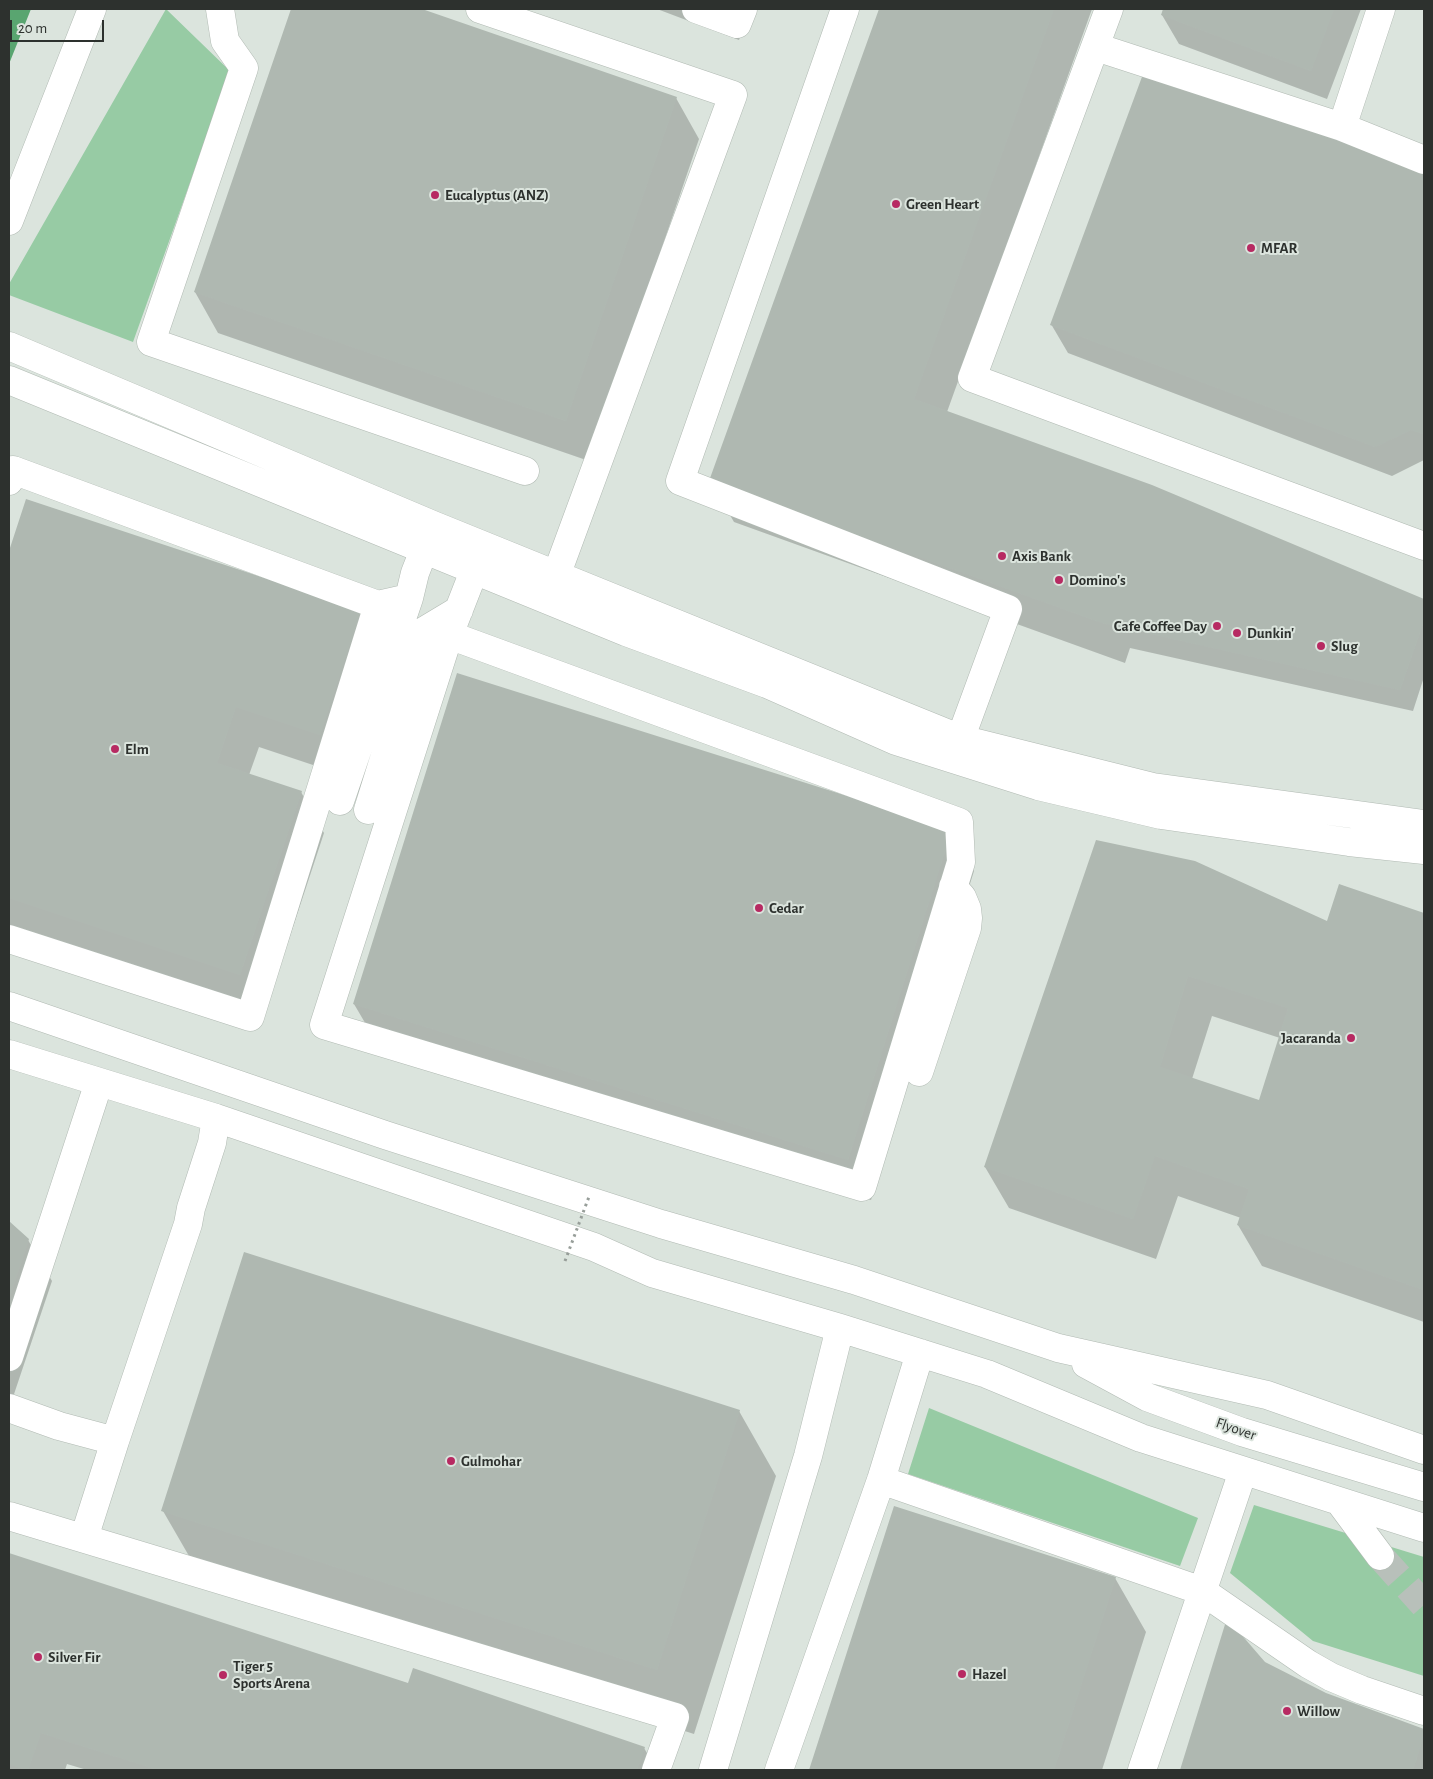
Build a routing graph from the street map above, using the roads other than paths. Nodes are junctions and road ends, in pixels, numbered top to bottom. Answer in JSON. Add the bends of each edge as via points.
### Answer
{"nodes":[{"id":1,"x":92,"y":9,"type":"edge"},
{"id":2,"x":220,"y":9,"type":"edge"},
{"id":3,"x":480,"y":9,"type":"edge"},
{"id":4,"x":696,"y":9,"type":"edge"},
{"id":5,"x":743,"y":9,"type":"edge"},
{"id":6,"x":845,"y":9,"type":"edge"},
{"id":7,"x":1109,"y":9,"type":"edge"},
{"id":8,"x":1381,"y":9,"type":"edge"},
{"id":9,"x":1096,"y":47,"type":"junction"},
{"id":10,"x":1342,"y":127,"type":"junction"},
{"id":11,"x":1424,"y":160,"type":"edge"},
{"id":12,"x":9,"y":221,"type":"edge"},
{"id":13,"x":9,"y":346,"type":"edge"},
{"id":14,"x":9,"y":380,"type":"edge"},
{"id":15,"x":525,"y":471,"type":"dead end"},
{"id":16,"x":9,"y":481,"type":"edge"},
{"id":17,"x":1424,"y":546,"type":"edge"},
{"id":18,"x":424,"y":550,"type":"junction"},
{"id":19,"x":474,"y":571,"type":"junction"},
{"id":20,"x":556,"y":576,"type":"junction"},
{"id":21,"x":409,"y":598,"type":"junction"},
{"id":22,"x":378,"y":605,"type":"junction"},
{"id":23,"x":459,"y":610,"type":"junction"},
{"id":24,"x":449,"y":634,"type":"junction"},
{"id":25,"x":957,"y":749,"type":"junction"},
{"id":26,"x":340,"y":801,"type":"dead end"},
{"id":27,"x":368,"y":810,"type":"dead end"},
{"id":28,"x":1423,"y":819,"type":"edge"},
{"id":29,"x":1424,"y":850,"type":"edge"},
{"id":30,"x":953,"y":888,"type":"junction"},
{"id":31,"x":9,"y":939,"type":"edge"},
{"id":32,"x":9,"y":1006,"type":"edge"},
{"id":33,"x":9,"y":1054,"type":"edge"},
{"id":34,"x":919,"y":1072,"type":"dead end"},
{"id":35,"x":99,"y":1082,"type":"junction"},
{"id":36,"x":216,"y":1118,"type":"junction"},
{"id":37,"x":840,"y":1328,"type":"junction"},
{"id":38,"x":1058,"y":1348,"type":"junction"},
{"id":39,"x":920,"y":1353,"type":"junction"},
{"id":40,"x":9,"y":1357,"type":"edge"},
{"id":41,"x":9,"y":1408,"type":"edge"},
{"id":42,"x":115,"y":1441,"type":"junction"},
{"id":43,"x":1424,"y":1450,"type":"edge"},
{"id":44,"x":1243,"y":1471,"type":"junction"},
{"id":45,"x":881,"y":1480,"type":"junction"},
{"id":46,"x":1424,"y":1487,"type":"edge"},
{"id":47,"x":1339,"y":1501,"type":"junction"},
{"id":48,"x":9,"y":1516,"type":"edge"},
{"id":49,"x":1424,"y":1528,"type":"edge"},
{"id":50,"x":84,"y":1538,"type":"junction"},
{"id":51,"x":1380,"y":1556,"type":"tunnel mouth"},
{"id":52,"x":1202,"y":1591,"type":"junction"},
{"id":53,"x":1424,"y":1711,"type":"edge"},
{"id":54,"x":656,"y":1770,"type":"edge"},
{"id":55,"x":714,"y":1770,"type":"edge"},
{"id":56,"x":779,"y":1770,"type":"edge"},
{"id":57,"x":1142,"y":1770,"type":"edge"}],
"edges":[{"from":1,"to":12,"type":"street"},
{"from":2,"to":15,"type":"street","via":[[226,41],[244,68],[151,342]]},
{"from":3,"to":20,"type":"street","via":[[734,95]]},
{"from":4,"to":5,"type":"street","via":[[737,24]]},
{"from":6,"to":25,"type":"street","via":[[680,481],[1008,609]]},
{"from":7,"to":9,"type":"street"},
{"from":8,"to":10,"type":"street"},
{"from":9,"to":10,"type":"street"},
{"from":9,"to":17,"type":"street","via":[[972,378]]},
{"from":10,"to":11,"type":"street"},
{"from":13,"to":20,"type":"street"},
{"from":14,"to":18,"type":"street"},
{"from":16,"to":22,"type":"street","via":[[13,470]]},
{"from":18,"to":19,"type":"street"},
{"from":18,"to":21,"type":"street"},
{"from":19,"to":23,"type":"street"},
{"from":19,"to":25,"type":"street","via":[[767,684],[896,741]]},
{"from":20,"to":25,"type":"street"},
{"from":21,"to":22,"type":"street"},
{"from":21,"to":26,"type":"street"},
{"from":22,"to":31,"type":"street","via":[[250,1017]]},
{"from":23,"to":24,"type":"street"},
{"from":23,"to":27,"type":"street","via":[[424,631]]},
{"from":24,"to":30,"type":"street","via":[[959,822],[961,862]]},
{"from":24,"to":30,"type":"street","via":[[324,1025],[862,1187]]},
{"from":25,"to":28,"type":"street","via":[[1153,787]]},
{"from":25,"to":29,"type":"street","via":[[1038,786],[1161,815]]},
{"from":30,"to":34,"type":"street","via":[[967,909],[967,928]]},
{"from":32,"to":38,"type":"street","via":[[385,1135],[661,1224],[854,1280]]},
{"from":33,"to":35,"type":"street"},
{"from":35,"to":36,"type":"street"},
{"from":35,"to":40,"type":"street"},
{"from":36,"to":37,"type":"street","via":[[594,1247],[652,1273]]},
{"from":36,"to":42,"type":"street","via":[[212,1143],[188,1224]]},
{"from":37,"to":39,"type":"street"},
{"from":37,"to":55,"type":"street","via":[[808,1456]]},
{"from":38,"to":43,"type":"street","via":[[1267,1395]]},
{"from":38,"to":46,"type":"street","name":"Flyover","via":[[1147,1397],[1242,1432]]},
{"from":39,"to":44,"type":"street","via":[[986,1374],[1141,1438]]},
{"from":39,"to":45,"type":"street"},
{"from":41,"to":42,"type":"street"},
{"from":42,"to":50,"type":"street"},
{"from":44,"to":47,"type":"street"},
{"from":44,"to":52,"type":"street"},
{"from":45,"to":52,"type":"street"},
{"from":45,"to":56,"type":"street"},
{"from":47,"to":49,"type":"street"},
{"from":47,"to":51,"type":"street"},
{"from":48,"to":50,"type":"street"},
{"from":50,"to":54,"type":"street","via":[[675,1717]]},
{"from":52,"to":53,"type":"street","via":[[1308,1664],[1362,1690]]},
{"from":52,"to":57,"type":"street"}]}
